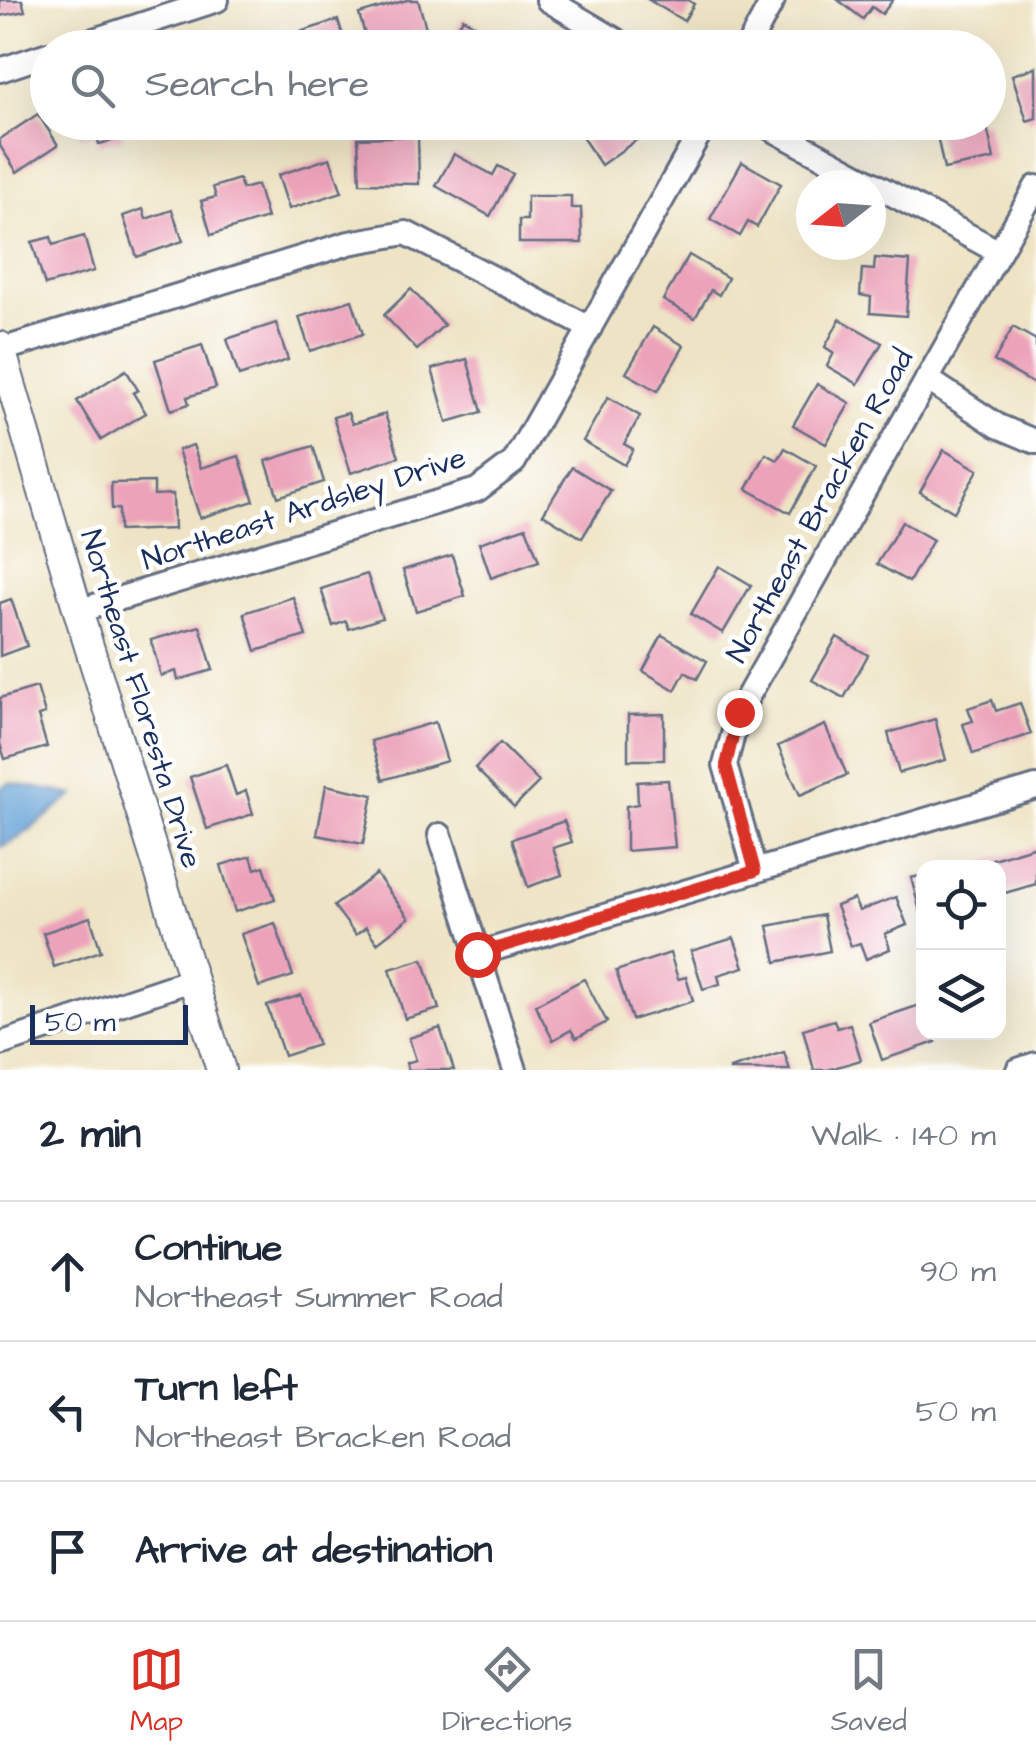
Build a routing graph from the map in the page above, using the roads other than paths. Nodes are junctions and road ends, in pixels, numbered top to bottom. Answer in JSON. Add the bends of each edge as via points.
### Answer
{"nodes":[{"id":1,"x":216,"y":0,"type":"edge"},
{"id":2,"x":548,"y":0,"type":"edge"},
{"id":3,"x":773,"y":0,"type":"edge"},
{"id":4,"x":124,"y":30,"type":"edge"},
{"id":5,"x":598,"y":30,"type":"edge"},
{"id":6,"x":757,"y":30,"type":"edge"},
{"id":7,"x":30,"y":60,"type":"edge"},
{"id":8,"x":0,"y":70,"type":"edge"},
{"id":9,"x":696,"y":140,"type":"edge"},
{"id":10,"x":792,"y":140,"type":"edge"},
{"id":11,"x":1036,"y":187,"type":"edge"},
{"id":12,"x":997,"y":251,"type":"junction"},
{"id":13,"x":590,"y":328,"type":"junction"},
{"id":14,"x":1,"y":348,"type":"edge"},
{"id":15,"x":927,"y":379,"type":"junction"},
{"id":16,"x":1036,"y":442,"type":"edge"},
{"id":17,"x":78,"y":611,"type":"junction"},
{"id":18,"x":1036,"y":787,"type":"edge"},
{"id":19,"x":440,"y":835,"type":"dead end"},
{"id":20,"x":755,"y":871,"type":"junction"},
{"id":21,"x":477,"y":954,"type":"junction"},
{"id":22,"x":194,"y":979,"type":"junction"},
{"id":23,"x":0,"y":1044,"type":"edge"},
{"id":24,"x":1036,"y":1064,"type":"edge"},
{"id":25,"x":221,"y":1070,"type":"edge"},
{"id":26,"x":514,"y":1070,"type":"edge"},
{"id":27,"x":1018,"y":1070,"type":"edge"}],
"edges":[{"from":1,"to":4,"type":"street"},
{"from":2,"to":5,"type":"street"},
{"from":3,"to":6,"type":"street"},
{"from":7,"to":8,"type":"street"},
{"from":9,"to":13,"type":"street","name":"Northeast Ardsley Drive"},
{"from":10,"to":12,"type":"street"},
{"from":11,"to":12,"type":"street","name":"Northeast Bracken Road"},
{"from":12,"to":15,"type":"street","name":"Northeast Bracken Road"},
{"from":13,"to":14,"type":"street","via":[[406,233],[349,243]]},
{"from":13,"to":17,"type":"street","name":"Northeast Ardsley Drive","via":[[514,462],[476,490]]},
{"from":14,"to":17,"type":"street","name":"Northeast Floresta Drive"},
{"from":15,"to":16,"type":"street","via":[[998,426]]},
{"from":15,"to":20,"type":"street","name":"Northeast Bracken Road","via":[[739,712],[726,765]]},
{"from":17,"to":22,"type":"street","name":"Northeast Floresta Drive"},
{"from":18,"to":20,"type":"street"},
{"from":19,"to":21,"type":"street"},
{"from":20,"to":21,"type":"street"},
{"from":21,"to":26,"type":"street"},
{"from":22,"to":23,"type":"street"},
{"from":22,"to":25,"type":"street","name":"Northeast Floresta Drive"},
{"from":24,"to":27,"type":"street"}]}
